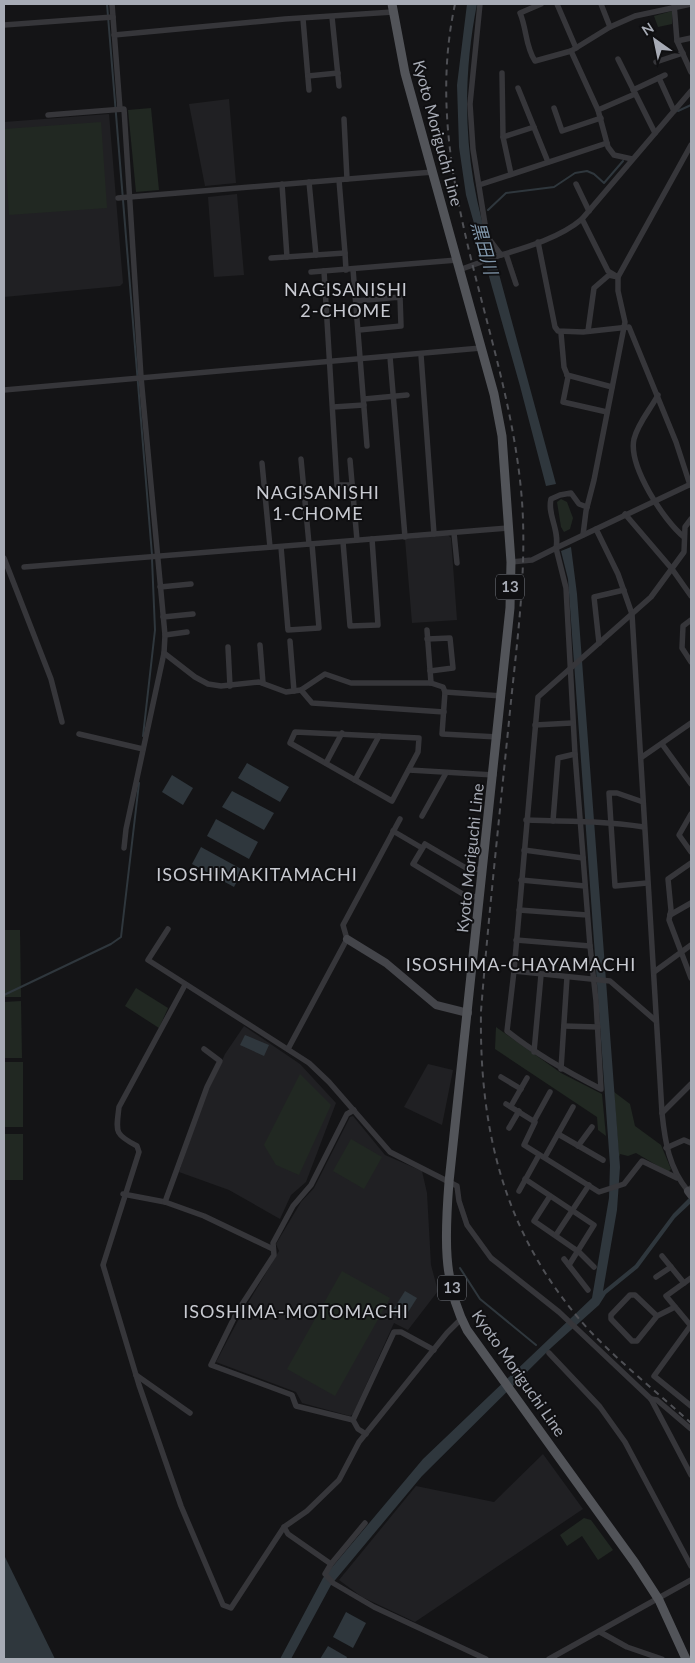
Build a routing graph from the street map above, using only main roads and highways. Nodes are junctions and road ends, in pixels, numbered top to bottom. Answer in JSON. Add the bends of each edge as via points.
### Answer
{"nodes":[{"id":1,"x":393,"y":8,"type":"edge"},
{"id":2,"x":686,"y":1659,"type":"edge"}],
"edges":[{"from":1,"to":2,"type":"main road","name":"Kyoto Moriguchi Line","number":"13","via":[[406,73],[482,348],[502,436],[511,562],[498,737],[449,1182],[446,1260],[461,1319],[660,1600]]}]}
